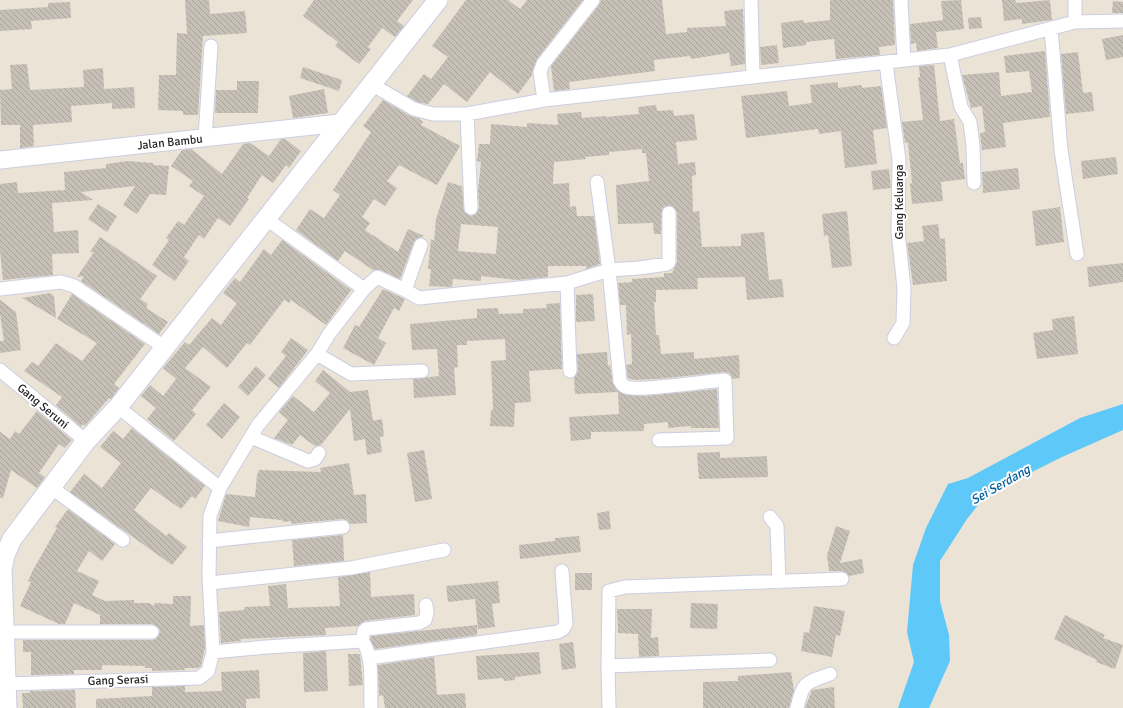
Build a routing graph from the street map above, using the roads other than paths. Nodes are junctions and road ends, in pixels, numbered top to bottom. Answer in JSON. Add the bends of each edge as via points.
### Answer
{"nodes":[{"id":1,"x":438,"y":0,"type":"edge"},
{"id":2,"x":593,"y":0,"type":"edge"},
{"id":3,"x":751,"y":0,"type":"edge"},
{"id":4,"x":901,"y":0,"type":"edge"},
{"id":5,"x":1075,"y":0,"type":"edge"},
{"id":6,"x":1123,"y":21,"type":"edge"},
{"id":7,"x":1075,"y":22,"type":"junction"},
{"id":8,"x":1051,"y":28,"type":"junction"},
{"id":9,"x":211,"y":46,"type":"dead end"},
{"id":10,"x":950,"y":55,"type":"junction"},
{"id":11,"x":904,"y":60,"type":"junction"},
{"id":12,"x":886,"y":63,"type":"junction"},
{"id":13,"x":753,"y":77,"type":"junction"},
{"id":14,"x":371,"y":84,"type":"junction"},
{"id":15,"x":544,"y":100,"type":"junction"},
{"id":16,"x":467,"y":114,"type":"junction"},
{"id":17,"x":340,"y":124,"type":"junction"},
{"id":18,"x":205,"y":138,"type":"junction"},
{"id":19,"x":0,"y":160,"type":"edge"},
{"id":20,"x":597,"y":182,"type":"dead end"},
{"id":21,"x":974,"y":183,"type":"dead end"},
{"id":22,"x":471,"y":208,"type":"dead end"},
{"id":23,"x":669,"y":212,"type":"dead end"},
{"id":24,"x":265,"y":218,"type":"junction"},
{"id":25,"x":421,"y":245,"type":"dead end"},
{"id":26,"x":1077,"y":254,"type":"dead end"},
{"id":27,"x":609,"y":270,"type":"junction"},
{"id":28,"x":567,"y":283,"type":"junction"},
{"id":29,"x":0,"y":289,"type":"edge"},
{"id":30,"x":364,"y":289,"type":"junction"},
{"id":31,"x":405,"y":290,"type":"junction"},
{"id":32,"x":894,"y":338,"type":"dead end"},
{"id":33,"x":164,"y":347,"type":"junction"},
{"id":34,"x":317,"y":354,"type":"junction"},
{"id":35,"x":0,"y":370,"type":"edge"},
{"id":36,"x":422,"y":371,"type":"dead end"},
{"id":37,"x":570,"y":371,"type":"dead end"},
{"id":38,"x":118,"y":407,"type":"junction"},
{"id":39,"x":251,"y":437,"type":"junction"},
{"id":40,"x":659,"y":440,"type":"dead end"},
{"id":41,"x":86,"y":442,"type":"junction"},
{"id":42,"x":319,"y":453,"type":"dead end"},
{"id":43,"x":52,"y":488,"type":"junction"},
{"id":44,"x":220,"y":488,"type":"junction"},
{"id":45,"x":770,"y":517,"type":"dead end"},
{"id":46,"x":343,"y":527,"type":"dead end"},
{"id":47,"x":123,"y":540,"type":"dead end"},
{"id":48,"x":210,"y":541,"type":"junction"},
{"id":49,"x":444,"y":550,"type":"dead end"},
{"id":50,"x":562,"y":571,"type":"dead end"},
{"id":51,"x":842,"y":580,"type":"dead end"},
{"id":52,"x":779,"y":582,"type":"junction"},
{"id":53,"x":210,"y":583,"type":"junction"},
{"id":54,"x":426,"y":605,"type":"dead end"},
{"id":55,"x":152,"y":632,"type":"dead end"},
{"id":56,"x":362,"y":641,"type":"junction"},
{"id":57,"x":3,"y":644,"type":"edge"},
{"id":58,"x":213,"y":652,"type":"junction"},
{"id":59,"x":369,"y":658,"type":"junction"},
{"id":60,"x":770,"y":660,"type":"dead end"},
{"id":61,"x":608,"y":666,"type":"junction"},
{"id":62,"x":830,"y":674,"type":"dead end"},
{"id":63,"x":6,"y":684,"type":"junction"},
{"id":64,"x":7,"y":708,"type":"edge"},
{"id":65,"x":371,"y":708,"type":"edge"},
{"id":66,"x":609,"y":708,"type":"edge"},
{"id":67,"x":797,"y":708,"type":"edge"}],
"edges":[{"from":1,"to":14,"type":"main road"},
{"from":2,"to":15,"type":"street","via":[[543,64],[540,72]]},
{"from":3,"to":13,"type":"street"},
{"from":4,"to":11,"type":"street"},
{"from":5,"to":7,"type":"street"},
{"from":6,"to":7,"type":"street"},
{"from":7,"to":8,"type":"street"},
{"from":8,"to":10,"type":"street"},
{"from":8,"to":26,"type":"street","via":[[1061,150]]},
{"from":9,"to":18,"type":"street"},
{"from":10,"to":11,"type":"street"},
{"from":10,"to":21,"type":"street","via":[[961,107],[970,122]]},
{"from":11,"to":12,"type":"street"},
{"from":12,"to":13,"type":"street"},
{"from":12,"to":32,"type":"street","name":"Gang Keluarga","via":[[900,160],[898,232],[904,288],[903,323]]},
{"from":13,"to":15,"type":"street"},
{"from":14,"to":16,"type":"street","via":[[414,109],[433,114]]},
{"from":14,"to":17,"type":"main road"},
{"from":15,"to":16,"type":"street"},
{"from":16,"to":22,"type":"street"},
{"from":17,"to":18,"type":"street","name":"Jalan Bambu"},
{"from":17,"to":24,"type":"main road"},
{"from":18,"to":19,"type":"street","name":"Jalan Bambu"},
{"from":20,"to":27,"type":"street"},
{"from":23,"to":27,"type":"street","via":[[667,264]]},
{"from":24,"to":30,"type":"street"},
{"from":24,"to":33,"type":"main road"},
{"from":25,"to":31,"type":"street"},
{"from":27,"to":28,"type":"street"},
{"from":27,"to":40,"type":"street","via":[[622,385],[627,388],[648,388],[725,380],[727,438]]},
{"from":28,"to":31,"type":"street","via":[[424,298]]},
{"from":28,"to":37,"type":"street"},
{"from":29,"to":33,"type":"street","via":[[61,282],[74,286]]},
{"from":30,"to":31,"type":"street","name":"Gang Serasi","via":[[377,277]]},
{"from":30,"to":34,"type":"street","name":"Gang Serasi"},
{"from":33,"to":38,"type":"main road"},
{"from":34,"to":36,"type":"street","via":[[350,374]]},
{"from":34,"to":39,"type":"street","name":"Gang Serasi"},
{"from":35,"to":41,"type":"street","name":"Gang Seruni"},
{"from":38,"to":41,"type":"main road"},
{"from":38,"to":44,"type":"street"},
{"from":39,"to":42,"type":"street","via":[[308,461],[315,459]]},
{"from":39,"to":44,"type":"street","name":"Gang Serasi"},
{"from":41,"to":43,"type":"main road"},
{"from":43,"to":47,"type":"street"},
{"from":43,"to":57,"type":"main road","via":[[12,539],[5,555],[2,570]]},
{"from":44,"to":48,"type":"street","name":"Gang Serasi","via":[[210,516]]},
{"from":45,"to":52,"type":"street","via":[[777,526]]},
{"from":46,"to":48,"type":"street"},
{"from":48,"to":53,"type":"street","name":"Gang Serasi"},
{"from":49,"to":53,"type":"street","via":[[351,568]]},
{"from":50,"to":59,"type":"street","via":[[566,624],[558,632]]},
{"from":51,"to":52,"type":"street"},
{"from":52,"to":61,"type":"street","via":[[625,587],[609,591]]},
{"from":53,"to":58,"type":"street","name":"Gang Serasi"},
{"from":54,"to":56,"type":"street","via":[[425,620],[419,623],[366,629]]},
{"from":55,"to":57,"type":"street"},
{"from":56,"to":58,"type":"street"},
{"from":56,"to":59,"type":"street"},
{"from":57,"to":63,"type":"main road"},
{"from":58,"to":63,"type":"street","name":"Gang Serasi","via":[[208,671],[199,678]]},
{"from":59,"to":65,"type":"street"},
{"from":60,"to":61,"type":"street"},
{"from":61,"to":66,"type":"street"},
{"from":62,"to":67,"type":"street","via":[[807,683],[802,688]]},
{"from":63,"to":64,"type":"main road"}]}
